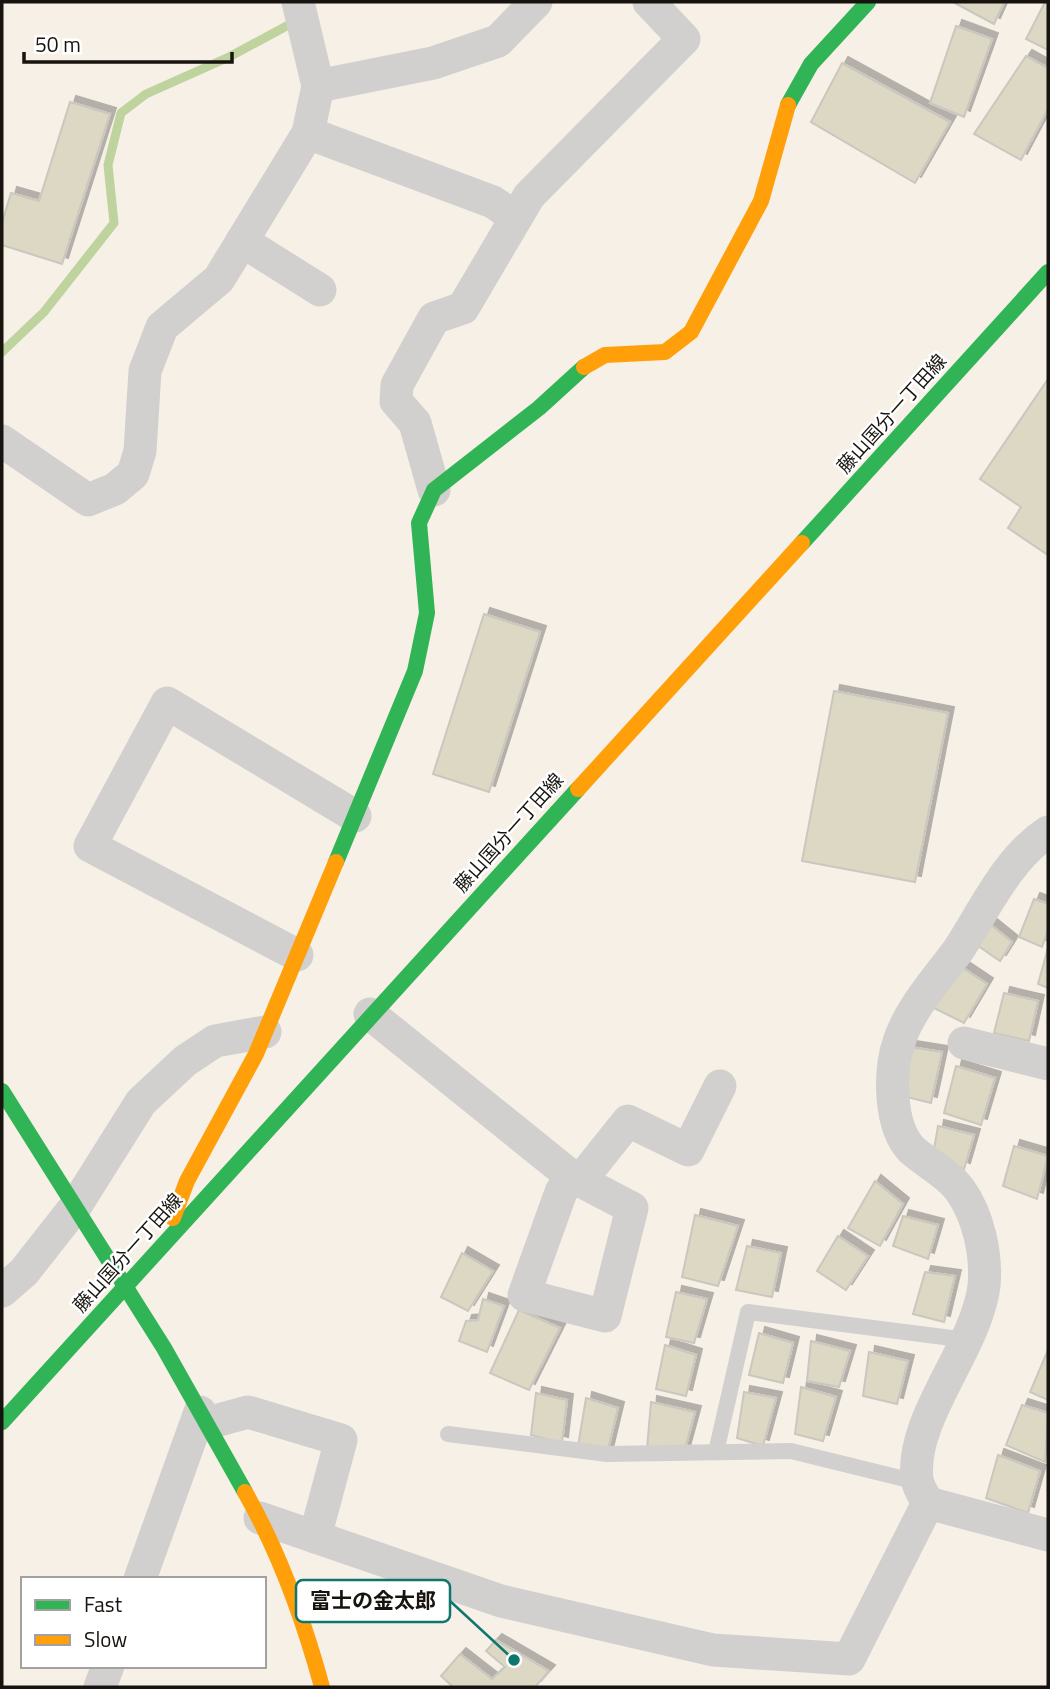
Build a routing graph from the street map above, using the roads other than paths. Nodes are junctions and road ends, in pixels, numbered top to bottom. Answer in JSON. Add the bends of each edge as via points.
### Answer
{"nodes":[{"id":1,"x":298,"y":2,"type":"edge"},
{"id":2,"x":536,"y":2,"type":"edge"},
{"id":3,"x":649,"y":2,"type":"edge"},
{"id":4,"x":869,"y":2,"type":"edge"},
{"id":5,"x":318,"y":86,"type":"junction"},
{"id":6,"x":308,"y":133,"type":"junction"},
{"id":7,"x":516,"y":218,"type":"junction"},
{"id":8,"x":242,"y":241,"type":"junction"},
{"id":9,"x":1048,"y":272,"type":"edge"},
{"id":10,"x":320,"y":290,"type":"dead end"},
{"id":11,"x":2,"y":441,"type":"edge"},
{"id":12,"x":434,"y":490,"type":"junction"},
{"id":13,"x":355,"y":816,"type":"junction"},
{"id":14,"x":1048,"y":832,"type":"edge"},
{"id":15,"x":297,"y":955,"type":"junction"},
{"id":16,"x":370,"y":1014,"type":"junction"},
{"id":17,"x":265,"y":1032,"type":"junction"},
{"id":18,"x":964,"y":1043,"type":"dead end"},
{"id":19,"x":1048,"y":1064,"type":"edge"},
{"id":20,"x":720,"y":1086,"type":"dead end"},
{"id":21,"x":2,"y":1091,"type":"edge"},
{"id":22,"x":75,"y":1207,"type":"junction"},
{"id":23,"x":164,"y":1243,"type":"junction"},
{"id":24,"x":124,"y":1287,"type":"junction"},
{"id":25,"x":2,"y":1291,"type":"edge"},
{"id":26,"x":967,"y":1340,"type":"junction"},
{"id":27,"x":204,"y":1417,"type":"junction"},
{"id":28,"x":2,"y":1422,"type":"edge"},
{"id":29,"x":448,"y":1433,"type":"dead end"},
{"id":30,"x":716,"y":1452,"type":"junction"},
{"id":31,"x":923,"y":1493,"type":"junction"},
{"id":32,"x":260,"y":1518,"type":"junction"},
{"id":33,"x":1048,"y":1535,"type":"edge"},
{"id":34,"x":314,"y":1537,"type":"junction"},
{"id":35,"x":140,"y":1577,"type":"edge"},
{"id":36,"x":107,"y":1668,"type":"edge"},
{"id":37,"x":100,"y":1687,"type":"edge"},
{"id":38,"x":322,"y":1687,"type":"edge"}],
"edges":[{"from":1,"to":5,"type":"street"},
{"from":2,"to":5,"type":"street","via":[[498,41],[433,63]]},
{"from":3,"to":7,"type":"street","via":[[684,39],[529,196]]},
{"from":4,"to":12,"type":"street","via":[[811,64],[785,111],[761,201],[691,332],[665,352],[605,355],[582,368],[539,408]]},
{"from":5,"to":6,"type":"street"},
{"from":6,"to":7,"type":"street","via":[[493,202]]},
{"from":6,"to":8,"type":"street"},
{"from":7,"to":12,"type":"street","via":[[463,308],[434,318],[397,385],[396,401],[415,423]]},
{"from":8,"to":10,"type":"street"},
{"from":8,"to":11,"type":"street","via":[[219,279],[162,327],[145,372],[140,451],[133,474],[115,489],[88,500]]},
{"from":9,"to":16,"type":"street","name":"藤山国分一丁田線"},
{"from":12,"to":13,"type":"street","via":[[419,523],[428,613],[415,671]]},
{"from":13,"to":15,"type":"street"},
{"from":13,"to":15,"type":"street","via":[[167,703],[90,846]]},
{"from":14,"to":26,"type":"street","via":[[1009,869],[916,1012],[899,1040],[891,1077],[896,1117],[910,1147],[959,1188],[974,1217],[983,1250],[984,1286]]},
{"from":15,"to":17,"type":"street"},
{"from":16,"to":20,"type":"street","via":[[575,1179],[628,1121],[688,1150]]},
{"from":16,"to":23,"type":"street","name":"藤山国分一丁田線"},
{"from":17,"to":22,"type":"street","via":[[215,1041],[141,1102]]},
{"from":17,"to":23,"type":"street","via":[[187,1181]]},
{"from":18,"to":19,"type":"street"},
{"from":21,"to":22,"type":"street"},
{"from":22,"to":24,"type":"street"},
{"from":22,"to":25,"type":"street","via":[[24,1272]]},
{"from":23,"to":24,"type":"street","name":"藤山国分一丁田線"},
{"from":24,"to":27,"type":"street"},
{"from":24,"to":28,"type":"street","name":"藤山国分一丁田線"},
{"from":26,"to":30,"type":"lane","via":[[748,1312]]},
{"from":26,"to":31,"type":"street","via":[[933,1409],[917,1459]]},
{"from":27,"to":32,"type":"street"},
{"from":27,"to":34,"type":"street","via":[[248,1412],[341,1440]]},
{"from":27,"to":35,"type":"street"},
{"from":29,"to":30,"type":"lane","via":[[607,1454]]},
{"from":30,"to":31,"type":"lane","via":[[791,1451]]},
{"from":31,"to":33,"type":"street"},
{"from":31,"to":34,"type":"street","via":[[849,1659],[713,1650],[501,1601]]},
{"from":32,"to":34,"type":"street"},
{"from":32,"to":38,"type":"street"},
{"from":36,"to":37,"type":"street"}]}
